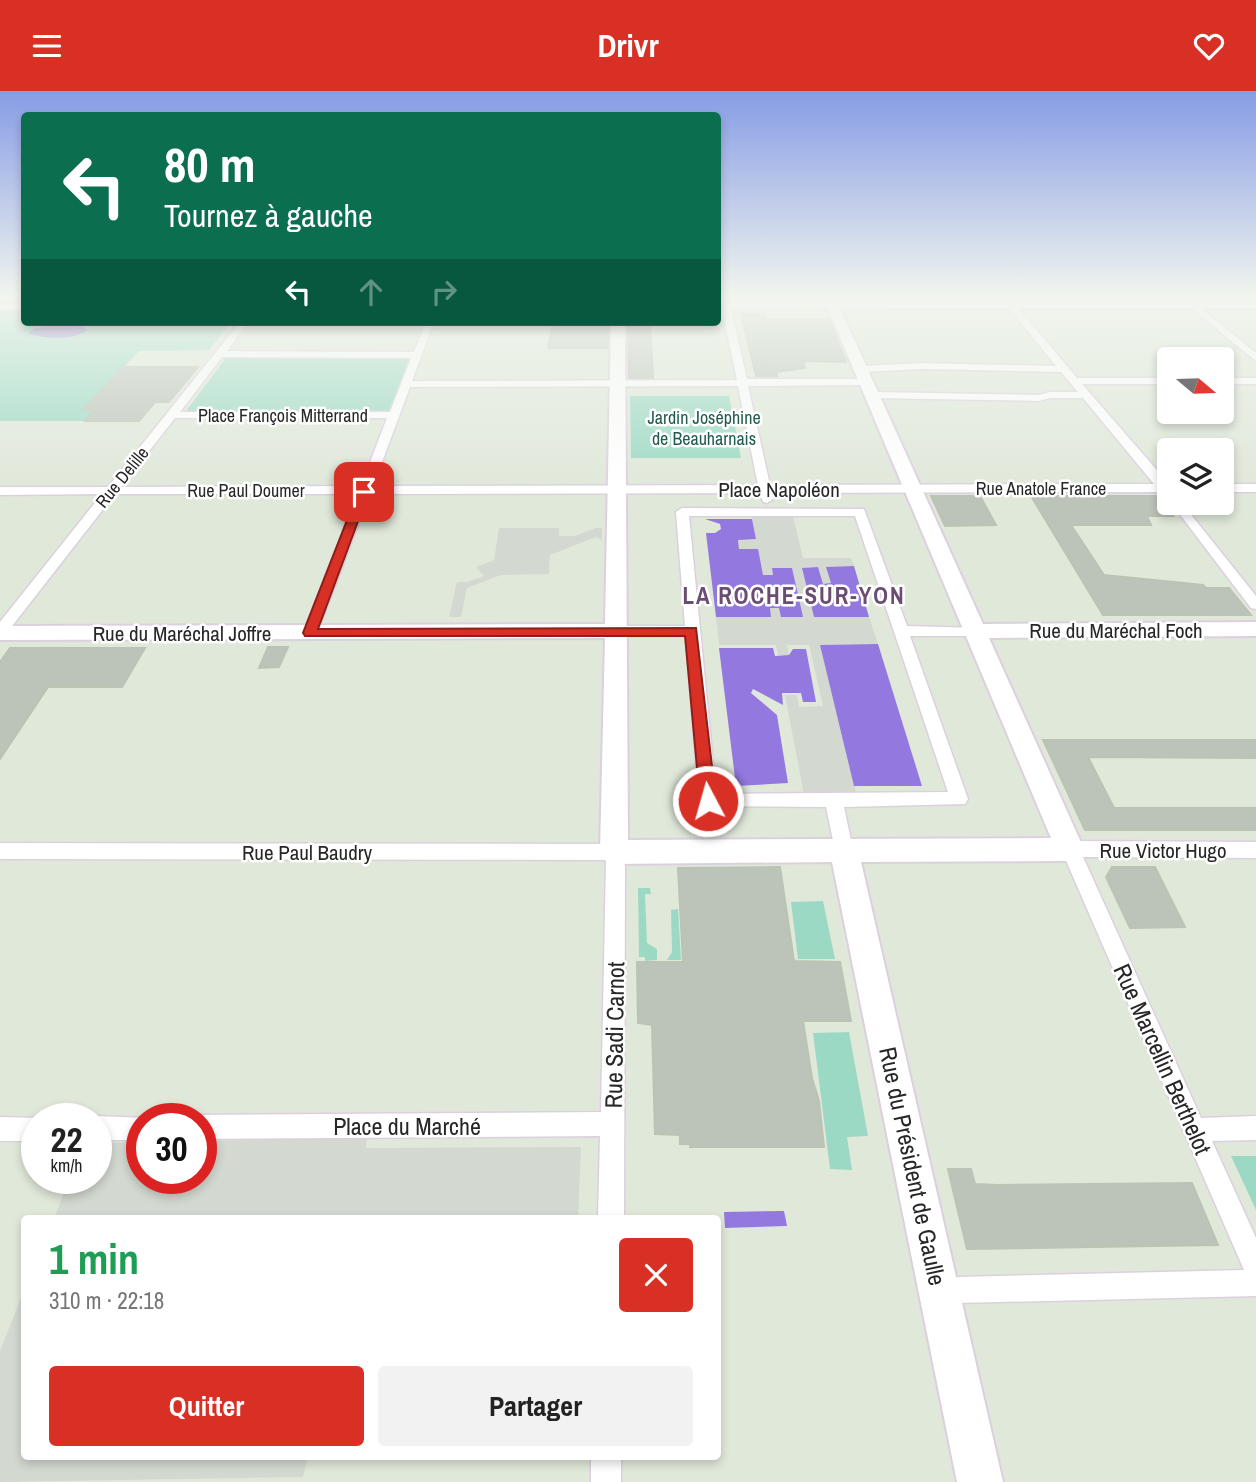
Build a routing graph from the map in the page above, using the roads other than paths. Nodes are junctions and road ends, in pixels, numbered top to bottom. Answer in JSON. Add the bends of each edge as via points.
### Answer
{"nodes":[{"id":1,"x":214,"y":362,"type":"edge"},
{"id":2,"x":415,"y":362,"type":"edge"},
{"id":3,"x":617,"y":362,"type":"edge"},
{"id":4,"x":737,"y":362,"type":"edge"},
{"id":5,"x":858,"y":362,"type":"edge"},
{"id":6,"x":1059,"y":362,"type":"edge"},
{"id":7,"x":1065,"y":369,"type":"junction"},
{"id":8,"x":1075,"y":381,"type":"junction"},
{"id":9,"x":1157,"y":381,"type":"edge"},
{"id":10,"x":1234,"y":381,"type":"edge"},
{"id":11,"x":1256,"y":381,"type":"edge"},
{"id":12,"x":742,"y":382,"type":"junction"},
{"id":13,"x":867,"y":382,"type":"junction"},
{"id":14,"x":617,"y":383,"type":"junction"},
{"id":15,"x":406,"y":384,"type":"junction"},
{"id":16,"x":1086,"y":395,"type":"junction"},
{"id":17,"x":172,"y":415,"type":"junction"},
{"id":18,"x":394,"y":415,"type":"junction"},
{"id":19,"x":1157,"y":479,"type":"edge"},
{"id":20,"x":913,"y":488,"type":"junction"},
{"id":21,"x":1234,"y":488,"type":"edge"},
{"id":22,"x":1256,"y":488,"type":"edge"},
{"id":23,"x":765,"y":489,"type":"junction"},
{"id":24,"x":365,"y":490,"type":"junction"},
{"id":25,"x":618,"y":490,"type":"junction"},
{"id":26,"x":0,"y":491,"type":"edge"},
{"id":27,"x":111,"y":491,"type":"junction"},
{"id":28,"x":1157,"y":491,"type":"edge"},
{"id":29,"x":770,"y":512,"type":"junction"},
{"id":30,"x":1184,"y":515,"type":"edge"},
{"id":31,"x":1256,"y":605,"type":"edge"},
{"id":32,"x":1256,"y":629,"type":"edge"},
{"id":33,"x":616,"y":631,"type":"junction"},
{"id":34,"x":692,"y":631,"type":"junction"},
{"id":35,"x":901,"y":631,"type":"junction"},
{"id":36,"x":975,"y":631,"type":"junction"},
{"id":37,"x":0,"y":632,"type":"edge"},
{"id":38,"x":310,"y":633,"type":"junction"},
{"id":39,"x":834,"y":800,"type":"junction"},
{"id":40,"x":1070,"y":849,"type":"junction"},
{"id":41,"x":844,"y":850,"type":"junction"},
{"id":42,"x":1256,"y":850,"type":"edge"},
{"id":43,"x":0,"y":851,"type":"edge"},
{"id":44,"x":614,"y":852,"type":"junction"},
{"id":45,"x":613,"y":1124,"type":"junction"},
{"id":46,"x":217,"y":1127,"type":"edge"},
{"id":47,"x":1256,"y":1128,"type":"edge"},
{"id":48,"x":0,"y":1129,"type":"edge"},
{"id":49,"x":21,"y":1129,"type":"edge"},
{"id":50,"x":1195,"y":1130,"type":"junction"},
{"id":51,"x":611,"y":1215,"type":"edge"},
{"id":52,"x":1256,"y":1268,"type":"edge"},
{"id":53,"x":1256,"y":1283,"type":"edge"},
{"id":54,"x":941,"y":1296,"type":"junction"},
{"id":55,"x":607,"y":1460,"type":"edge"},
{"id":56,"x":606,"y":1482,"type":"edge"},
{"id":57,"x":981,"y":1482,"type":"edge"}],
"edges":[{"from":1,"to":17,"type":"street","name":"Rue Delille"},
{"from":2,"to":15,"type":"street"},
{"from":3,"to":14,"type":"street"},
{"from":4,"to":12,"type":"street"},
{"from":5,"to":13,"type":"street"},
{"from":6,"to":7,"type":"street"},
{"from":7,"to":8,"type":"street"},
{"from":7,"to":13,"type":"street","via":[[922,366]]},
{"from":8,"to":9,"type":"street"},
{"from":8,"to":16,"type":"street"},
{"from":10,"to":11,"type":"street"},
{"from":12,"to":13,"type":"street"},
{"from":12,"to":14,"type":"street"},
{"from":12,"to":23,"type":"street"},
{"from":13,"to":16,"type":"street","via":[[1040,398]]},
{"from":13,"to":20,"type":"street"},
{"from":14,"to":15,"type":"street"},
{"from":14,"to":25,"type":"street"},
{"from":15,"to":18,"type":"street"},
{"from":16,"to":19,"type":"street"},
{"from":17,"to":18,"type":"street","name":"Place François Mitterrand"},
{"from":17,"to":27,"type":"street","name":"Rue Delille"},
{"from":18,"to":24,"type":"street"},
{"from":20,"to":23,"type":"street","name":"Place Napoléon"},
{"from":20,"to":28,"type":"street","name":"Rue Anatole France"},
{"from":20,"to":36,"type":"street"},
{"from":21,"to":22,"type":"street"},
{"from":23,"to":25,"type":"street","name":"Place Napoléon"},
{"from":23,"to":29,"type":"street"},
{"from":24,"to":25,"type":"street","name":"Rue Paul Doumer"},
{"from":24,"to":27,"type":"street","name":"Rue Paul Doumer"},
{"from":24,"to":38,"type":"street"},
{"from":25,"to":33,"type":"street"},
{"from":26,"to":27,"type":"street","name":"Rue Paul Doumer"},
{"from":27,"to":37,"type":"street","name":"Rue Delille"},
{"from":29,"to":34,"type":"street","name":"Place Napoléon","via":[[682,512]]},
{"from":29,"to":35,"type":"street","name":"Place Napoléon","via":[[860,512]]},
{"from":30,"to":31,"type":"street"},
{"from":32,"to":36,"type":"street","name":"Rue du Maréchal Foch"},
{"from":33,"to":34,"type":"street"},
{"from":33,"to":38,"type":"street","name":"Rue du Maréchal Joffre"},
{"from":33,"to":44,"type":"street"},
{"from":34,"to":39,"type":"street","name":"Place Napoléon","via":[[708,801]]},
{"from":35,"to":36,"type":"street"},
{"from":35,"to":39,"type":"street","name":"Place Napoléon","via":[[959,799]]},
{"from":36,"to":40,"type":"street"},
{"from":37,"to":38,"type":"street","name":"Rue du Maréchal Joffre"},
{"from":39,"to":41,"type":"street"},
{"from":40,"to":41,"type":"street"},
{"from":40,"to":42,"type":"street","name":"Rue Victor Hugo"},
{"from":40,"to":50,"type":"street","name":"Rue Marcellin Berthelot"},
{"from":41,"to":44,"type":"street"},
{"from":41,"to":54,"type":"street","name":"Rue du Président de Gaulle"},
{"from":43,"to":44,"type":"street","name":"Rue Paul Baudry"},
{"from":44,"to":45,"type":"street","name":"Rue Sadi Carnot"},
{"from":45,"to":46,"type":"street","name":"Place du Marché"},
{"from":45,"to":51,"type":"street","name":"Rue Sadi Carnot"},
{"from":47,"to":50,"type":"street"},
{"from":48,"to":49,"type":"street"},
{"from":50,"to":52,"type":"street","name":"Rue Marcellin Berthelot"},
{"from":53,"to":54,"type":"street","via":[[958,1290]]},
{"from":54,"to":57,"type":"street","name":"Rue du Président de Gaulle"},
{"from":55,"to":56,"type":"street"}]}
